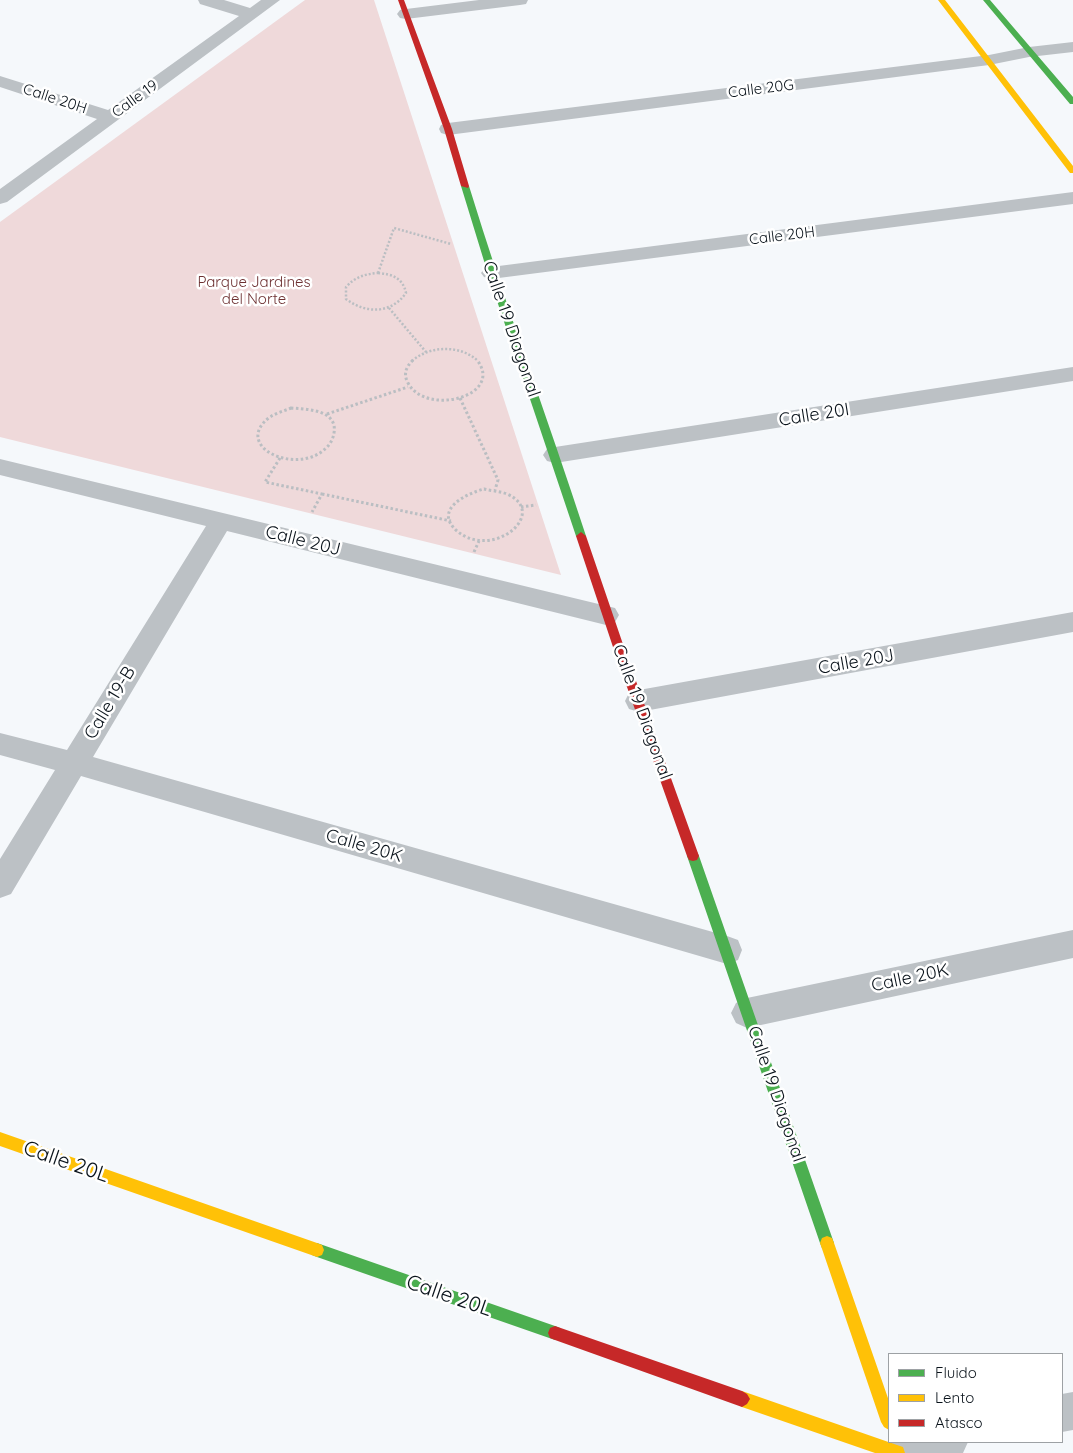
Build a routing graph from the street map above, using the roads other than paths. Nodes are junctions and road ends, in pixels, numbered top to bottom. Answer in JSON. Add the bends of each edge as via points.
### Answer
{"nodes":[{"id":1,"x":206,"y":0,"type":"edge"},
{"id":2,"x":272,"y":0,"type":"edge"},
{"id":3,"x":520,"y":0,"type":"edge"},
{"id":4,"x":941,"y":0,"type":"edge"},
{"id":5,"x":986,"y":0,"type":"edge"},
{"id":6,"x":404,"y":7,"type":"edge"},
{"id":7,"x":252,"y":14,"type":"junction"},
{"id":8,"x":1073,"y":47,"type":"edge"},
{"id":9,"x":1029,"y":52,"type":"junction"},
{"id":10,"x":989,"y":60,"type":"junction"},
{"id":11,"x":0,"y":81,"type":"edge"},
{"id":12,"x":1073,"y":102,"type":"edge"},
{"id":13,"x":110,"y":117,"type":"junction"},
{"id":14,"x":448,"y":129,"type":"junction"},
{"id":15,"x":1073,"y":171,"type":"edge"},
{"id":16,"x":0,"y":198,"type":"edge"},
{"id":17,"x":1073,"y":198,"type":"edge"},
{"id":18,"x":491,"y":273,"type":"junction"},
{"id":19,"x":1073,"y":374,"type":"edge"},
{"id":20,"x":555,"y":455,"type":"junction"},
{"id":21,"x":0,"y":467,"type":"edge"},
{"id":22,"x":221,"y":521,"type":"junction"},
{"id":23,"x":606,"y":615,"type":"junction"},
{"id":24,"x":1073,"y":622,"type":"edge"},
{"id":25,"x":639,"y":701,"type":"junction"},
{"id":26,"x":0,"y":744,"type":"edge"},
{"id":27,"x":74,"y":763,"type":"junction"},
{"id":28,"x":0,"y":885,"type":"edge"},
{"id":29,"x":1073,"y":944,"type":"edge"},
{"id":30,"x":727,"y":950,"type":"junction"},
{"id":31,"x":747,"y":1013,"type":"junction"},
{"id":32,"x":0,"y":1139,"type":"edge"},
{"id":33,"x":888,"y":1419,"type":"edge"},
{"id":34,"x":945,"y":1443,"type":"edge"},
{"id":35,"x":899,"y":1453,"type":"edge"},
{"id":36,"x":904,"y":1453,"type":"edge"}],
"edges":[{"from":1,"to":7,"type":"street"},
{"from":2,"to":7,"type":"street","name":"Calle 19"},
{"from":3,"to":6,"type":"street"},
{"from":4,"to":10,"type":"street"},
{"from":5,"to":9,"type":"street"},
{"from":6,"to":14,"type":"street","name":"Calle 19 Diagonal"},
{"from":7,"to":13,"type":"street","name":"Calle 19"},
{"from":8,"to":9,"type":"street","name":"Calle 20G"},
{"from":9,"to":10,"type":"street","name":"Calle 20G"},
{"from":9,"to":12,"type":"street"},
{"from":10,"to":14,"type":"street","name":"Calle 20G"},
{"from":10,"to":15,"type":"street"},
{"from":11,"to":13,"type":"street","name":"Calle 20H"},
{"from":13,"to":16,"type":"street","name":"Calle 19"},
{"from":14,"to":18,"type":"street","name":"Calle 19 Diagonal"},
{"from":17,"to":18,"type":"street","name":"Calle 20H"},
{"from":18,"to":20,"type":"street","name":"Calle 19 Diagonal"},
{"from":19,"to":20,"type":"street","name":"Calle 20I"},
{"from":20,"to":23,"type":"street","name":"Calle 19 Diagonal"},
{"from":21,"to":22,"type":"street","name":"Calle 20J"},
{"from":22,"to":23,"type":"street","name":"Calle 20J"},
{"from":22,"to":27,"type":"street","name":"Calle 19-B"},
{"from":23,"to":25,"type":"street","name":"Calle 19 Diagonal"},
{"from":24,"to":25,"type":"street","name":"Calle 20J"},
{"from":25,"to":30,"type":"street","name":"Calle 19 Diagonal"},
{"from":26,"to":27,"type":"street","name":"Calle 20K"},
{"from":27,"to":28,"type":"street","name":"Calle 19-B"},
{"from":27,"to":30,"type":"street","name":"Calle 20K"},
{"from":29,"to":31,"type":"street","name":"Calle 20K"},
{"from":30,"to":31,"type":"street","name":"Calle 19 Diagonal"},
{"from":31,"to":33,"type":"street","name":"Calle 19 Diagonal"},
{"from":32,"to":35,"type":"street","name":"Calle 20L"},
{"from":34,"to":36,"type":"street"}]}
